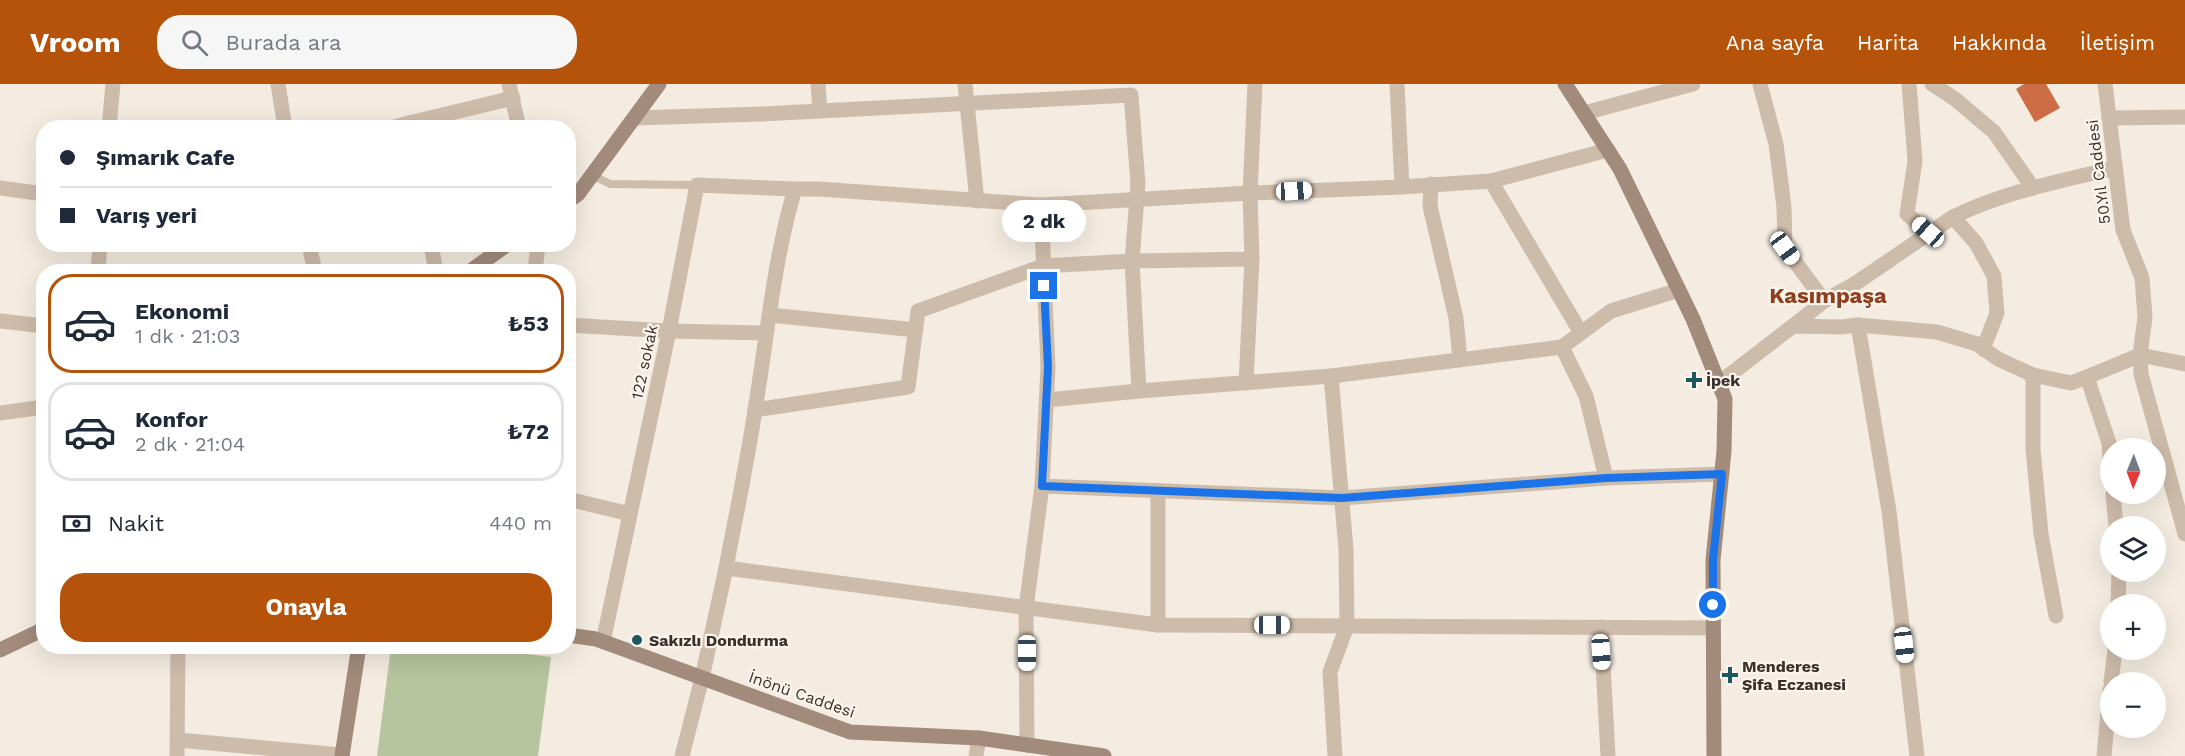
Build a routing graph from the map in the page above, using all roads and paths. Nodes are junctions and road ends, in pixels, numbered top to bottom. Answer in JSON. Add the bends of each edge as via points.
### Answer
{"nodes":[{"id":1,"x":113,"y":84,"type":"edge"},
{"id":2,"x":278,"y":84,"type":"edge"},
{"id":3,"x":659,"y":84,"type":"edge"},
{"id":4,"x":818,"y":84,"type":"edge"},
{"id":5,"x":965,"y":84,"type":"edge"},
{"id":6,"x":1255,"y":84,"type":"edge"},
{"id":7,"x":1397,"y":84,"type":"edge"},
{"id":8,"x":1565,"y":84,"type":"edge"},
{"id":9,"x":1693,"y":84,"type":"edge"},
{"id":10,"x":1760,"y":84,"type":"edge"},
{"id":11,"x":1909,"y":84,"type":"edge"},
{"id":12,"x":2105,"y":84,"type":"edge"},
{"id":13,"x":1936,"y":85,"type":"edge"},
{"id":14,"x":1131,"y":89,"type":"edge"},
{"id":15,"x":511,"y":91,"type":"edge"},
{"id":16,"x":967,"y":103,"type":"junction"},
{"id":17,"x":820,"y":111,"type":"junction"},
{"id":18,"x":1584,"y":113,"type":"junction"},
{"id":19,"x":2185,"y":117,"type":"edge"},
{"id":20,"x":635,"y":118,"type":"junction"},
{"id":21,"x":2109,"y":118,"type":"junction"},
{"id":22,"x":110,"y":120,"type":"edge"},
{"id":23,"x":284,"y":120,"type":"edge"},
{"id":24,"x":424,"y":120,"type":"edge"},
{"id":25,"x":517,"y":120,"type":"edge"},
{"id":26,"x":1608,"y":150,"type":"junction"},
{"id":27,"x":2115,"y":168,"type":"junction"},
{"id":28,"x":592,"y":175,"type":"junction"},
{"id":29,"x":1491,"y":181,"type":"junction"},
{"id":30,"x":1431,"y":184,"type":"junction"},
{"id":31,"x":697,"y":185,"type":"junction"},
{"id":32,"x":1402,"y":187,"type":"junction"},
{"id":33,"x":0,"y":188,"type":"edge"},
{"id":34,"x":795,"y":189,"type":"junction"},
{"id":35,"x":2033,"y":189,"type":"junction"},
{"id":36,"x":36,"y":193,"type":"edge"},
{"id":37,"x":1250,"y":193,"type":"junction"},
{"id":38,"x":576,"y":195,"type":"edge"},
{"id":39,"x":1137,"y":200,"type":"junction"},
{"id":40,"x":977,"y":201,"type":"junction"},
{"id":41,"x":1041,"y":205,"type":"junction"},
{"id":42,"x":1953,"y":217,"type":"junction"},
{"id":43,"x":1928,"y":232,"type":"junction"},
{"id":44,"x":496,"y":252,"type":"edge"},
{"id":45,"x":1252,"y":259,"type":"junction"},
{"id":46,"x":1132,"y":261,"type":"junction"},
{"id":47,"x":480,"y":264,"type":"edge"},
{"id":48,"x":1043,"y":266,"type":"junction"},
{"id":49,"x":1679,"y":290,"type":"junction"},
{"id":50,"x":1824,"y":301,"type":"junction"},
{"id":51,"x":770,"y":315,"type":"junction"},
{"id":52,"x":0,"y":321,"type":"edge"},
{"id":53,"x":36,"y":325,"type":"edge"},
{"id":54,"x":1858,"y":325,"type":"junction"},
{"id":55,"x":576,"y":326,"type":"edge"},
{"id":56,"x":1793,"y":326,"type":"junction"},
{"id":57,"x":916,"y":330,"type":"junction"},
{"id":58,"x":669,"y":332,"type":"junction"},
{"id":59,"x":766,"y":333,"type":"junction"},
{"id":60,"x":1581,"y":333,"type":"junction"},
{"id":61,"x":1562,"y":347,"type":"junction"},
{"id":62,"x":1983,"y":349,"type":"junction"},
{"id":63,"x":2140,"y":355,"type":"junction"},
{"id":64,"x":1460,"y":360,"type":"junction"},
{"id":65,"x":2185,"y":364,"type":"edge"},
{"id":66,"x":2033,"y":375,"type":"junction"},
{"id":67,"x":1331,"y":376,"type":"junction"},
{"id":68,"x":2087,"y":377,"type":"junction"},
{"id":69,"x":1246,"y":383,"type":"junction"},
{"id":70,"x":1719,"y":383,"type":"junction"},
{"id":71,"x":1139,"y":392,"type":"junction"},
{"id":72,"x":1047,"y":400,"type":"junction"},
{"id":73,"x":36,"y":408,"type":"edge"},
{"id":74,"x":755,"y":410,"type":"junction"},
{"id":75,"x":0,"y":413,"type":"edge"},
{"id":76,"x":2108,"y":438,"type":"edge"},
{"id":77,"x":1722,"y":474,"type":"junction"},
{"id":78,"x":1606,"y":478,"type":"junction"},
{"id":79,"x":1042,"y":486,"type":"junction"},
{"id":80,"x":1158,"y":491,"type":"junction"},
{"id":81,"x":1342,"y":498,"type":"junction"},
{"id":82,"x":576,"y":501,"type":"edge"},
{"id":83,"x":630,"y":514,"type":"junction"},
{"id":84,"x":2185,"y":534,"type":"edge"},
{"id":85,"x":726,"y":568,"type":"junction"},
{"id":86,"x":1026,"y":608,"type":"junction"},
{"id":87,"x":2056,"y":616,"type":"dead end"},
{"id":88,"x":1158,"y":625,"type":"junction"},
{"id":89,"x":1347,"y":626,"type":"junction"},
{"id":90,"x":1601,"y":627,"type":"junction"},
{"id":91,"x":1713,"y":628,"type":"junction"},
{"id":92,"x":36,"y":633,"type":"edge"},
{"id":93,"x":576,"y":637,"type":"edge"},
{"id":94,"x":603,"y":642,"type":"junction"},
{"id":95,"x":0,"y":650,"type":"edge"},
{"id":96,"x":178,"y":654,"type":"edge"},
{"id":97,"x":358,"y":654,"type":"edge"},
{"id":98,"x":702,"y":678,"type":"junction"},
{"id":99,"x":979,"y":738,"type":"junction"},
{"id":100,"x":2106,"y":738,"type":"edge"},
{"id":101,"x":1028,"y":745,"type":"junction"},
{"id":102,"x":177,"y":748,"type":"edge"},
{"id":103,"x":342,"y":755,"type":"edge"},
{"id":104,"x":682,"y":756,"type":"edge"},
{"id":105,"x":976,"y":756,"type":"edge"},
{"id":106,"x":1104,"y":756,"type":"edge"},
{"id":107,"x":1335,"y":756,"type":"edge"},
{"id":108,"x":1608,"y":756,"type":"edge"},
{"id":109,"x":1714,"y":756,"type":"edge"},
{"id":110,"x":1917,"y":756,"type":"edge"},
{"id":111,"x":2104,"y":756,"type":"edge"}],
"edges":[{"from":1,"to":22,"type":"street"},
{"from":2,"to":23,"type":"street"},
{"from":3,"to":20,"type":"main road"},
{"from":4,"to":17,"type":"street"},
{"from":5,"to":16,"type":"street"},
{"from":6,"to":37,"type":"street"},
{"from":7,"to":32,"type":"street"},
{"from":8,"to":18,"type":"main road"},
{"from":9,"to":18,"type":"street"},
{"from":10,"to":50,"type":"street","via":[[1776,144],[1785,207],[1785,248]]},
{"from":11,"to":43,"type":"street","via":[[1915,160],[1907,214]]},
{"from":12,"to":21,"type":"street","name":"50.Yıl Caddesi"},
{"from":13,"to":35,"type":"street","via":[[1994,132]]},
{"from":14,"to":16,"type":"street"},
{"from":14,"to":39,"type":"street"},
{"from":15,"to":24,"type":"street"},
{"from":15,"to":25,"type":"street"},
{"from":16,"to":17,"type":"street"},
{"from":16,"to":40,"type":"street"},
{"from":17,"to":20,"type":"street"},
{"from":18,"to":26,"type":"main road"},
{"from":19,"to":21,"type":"street"},
{"from":20,"to":28,"type":"main road"},
{"from":21,"to":27,"type":"street","name":"50.Yıl Caddesi"},
{"from":26,"to":29,"type":"street"},
{"from":26,"to":49,"type":"main road"},
{"from":27,"to":35,"type":"street"},
{"from":27,"to":63,"type":"street","name":"50.Yıl Caddesi","via":[[2123,230],[2142,278],[2145,317]]},
{"from":28,"to":31,"type":"lane","via":[[610,184]]},
{"from":28,"to":38,"type":"main road"},
{"from":29,"to":30,"type":"street"},
{"from":29,"to":60,"type":"street"},
{"from":30,"to":32,"type":"street"},
{"from":30,"to":64,"type":"street","via":[[1430,206],[1456,318]]},
{"from":31,"to":34,"type":"street"},
{"from":31,"to":58,"type":"street","name":"122 sokak"},
{"from":32,"to":37,"type":"street"},
{"from":33,"to":36,"type":"street"},
{"from":34,"to":40,"type":"street"},
{"from":34,"to":51,"type":"street"},
{"from":35,"to":42,"type":"street"},
{"from":37,"to":39,"type":"street"},
{"from":37,"to":45,"type":"street"},
{"from":39,"to":41,"type":"street"},
{"from":39,"to":46,"type":"street"},
{"from":40,"to":41,"type":"street"},
{"from":41,"to":48,"type":"street"},
{"from":42,"to":43,"type":"street"},
{"from":42,"to":62,"type":"street","via":[[1976,243],[1994,276],[1997,314]]},
{"from":43,"to":50,"type":"street"},
{"from":44,"to":47,"type":"main road"},
{"from":45,"to":46,"type":"street"},
{"from":45,"to":69,"type":"street"},
{"from":46,"to":48,"type":"street"},
{"from":46,"to":71,"type":"street"},
{"from":48,"to":57,"type":"street","via":[[918,311]]},
{"from":48,"to":72,"type":"street"},
{"from":49,"to":60,"type":"street","via":[[1611,311]]},
{"from":49,"to":70,"type":"main road"},
{"from":50,"to":56,"type":"street"},
{"from":51,"to":57,"type":"street"},
{"from":51,"to":59,"type":"street"},
{"from":52,"to":53,"type":"street"},
{"from":54,"to":56,"type":"street"},
{"from":54,"to":62,"type":"street","via":[[1937,332]]},
{"from":54,"to":110,"type":"street","via":[[1889,512]]},
{"from":55,"to":58,"type":"street"},
{"from":56,"to":70,"type":"street"},
{"from":57,"to":74,"type":"street","via":[[908,387]]},
{"from":58,"to":59,"type":"street"},
{"from":58,"to":83,"type":"street","name":"122 sokak"},
{"from":59,"to":74,"type":"street"},
{"from":60,"to":61,"type":"street"},
{"from":61,"to":64,"type":"street"},
{"from":61,"to":78,"type":"street","via":[[1586,396]]},
{"from":62,"to":66,"type":"street"},
{"from":63,"to":65,"type":"street"},
{"from":63,"to":68,"type":"street"},
{"from":63,"to":84,"type":"street","name":"50.Yıl Caddesi","via":[[2141,374]]},
{"from":64,"to":67,"type":"street"},
{"from":66,"to":68,"type":"street","via":[[2071,383]]},
{"from":66,"to":87,"type":"street","via":[[2033,449],[2040,523]]},
{"from":67,"to":69,"type":"street"},
{"from":67,"to":81,"type":"street"},
{"from":68,"to":76,"type":"street"},
{"from":69,"to":71,"type":"street"},
{"from":70,"to":77,"type":"main road","via":[[1725,399]]},
{"from":71,"to":72,"type":"street"},
{"from":72,"to":79,"type":"street"},
{"from":73,"to":75,"type":"street"},
{"from":74,"to":85,"type":"street"},
{"from":77,"to":78,"type":"street"},
{"from":77,"to":91,"type":"main road","via":[[1713,560]]},
{"from":78,"to":81,"type":"street"},
{"from":79,"to":80,"type":"street"},
{"from":79,"to":86,"type":"street"},
{"from":80,"to":81,"type":"street"},
{"from":80,"to":88,"type":"street"},
{"from":81,"to":89,"type":"street"},
{"from":82,"to":83,"type":"street"},
{"from":83,"to":94,"type":"street","name":"122 sokak"},
{"from":85,"to":86,"type":"street"},
{"from":85,"to":98,"type":"street"},
{"from":86,"to":88,"type":"street"},
{"from":86,"to":101,"type":"street"},
{"from":88,"to":89,"type":"street"},
{"from":89,"to":90,"type":"street"},
{"from":89,"to":107,"type":"street","via":[[1330,672]]},
{"from":90,"to":91,"type":"street"},
{"from":90,"to":108,"type":"street"},
{"from":91,"to":109,"type":"main road"},
{"from":92,"to":95,"type":"main road"},
{"from":93,"to":94,"type":"main road","name":"İnönü Caddesi"},
{"from":94,"to":98,"type":"main road","name":"İnönü Caddesi"},
{"from":96,"to":102,"type":"street"},
{"from":97,"to":103,"type":"main road"},
{"from":98,"to":99,"type":"main road","name":"İnönü Caddesi","via":[[850,732]]},
{"from":98,"to":104,"type":"street"},
{"from":99,"to":101,"type":"main road","name":"İnönü Caddesi"},
{"from":99,"to":105,"type":"street"},
{"from":100,"to":111,"type":"street"},
{"from":101,"to":106,"type":"main road","name":"İnönü Caddesi"},
{"from":102,"to":103,"type":"street"}]}
